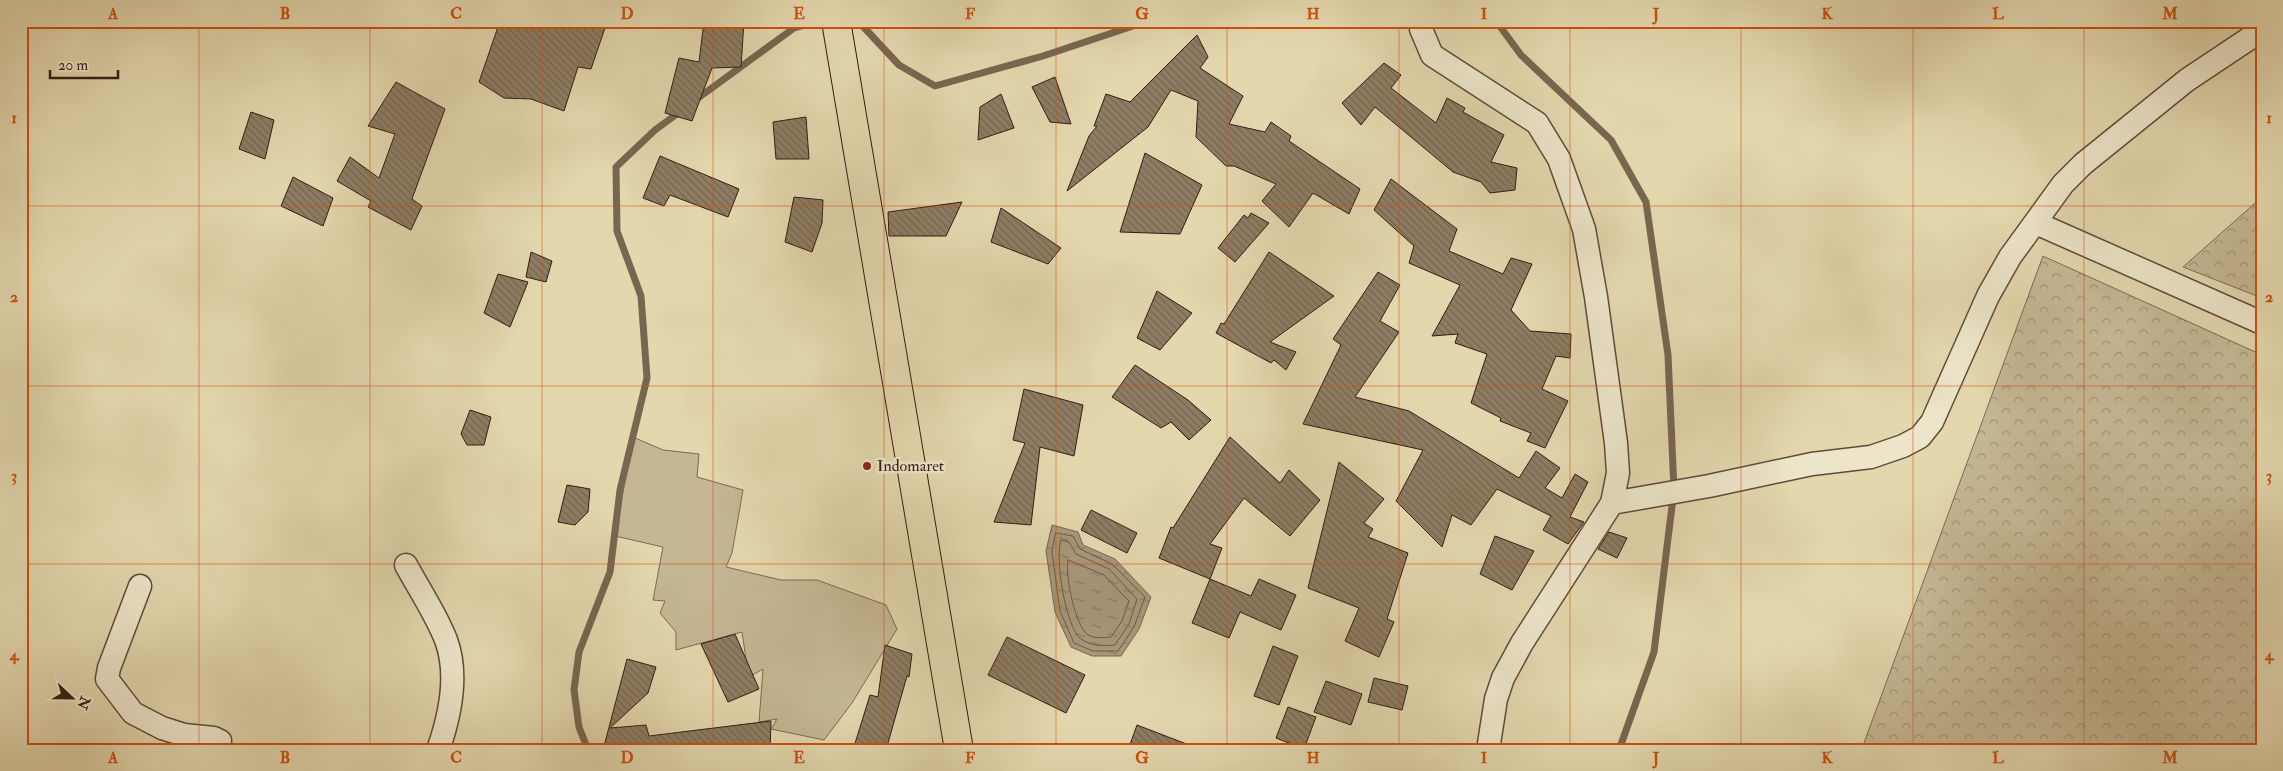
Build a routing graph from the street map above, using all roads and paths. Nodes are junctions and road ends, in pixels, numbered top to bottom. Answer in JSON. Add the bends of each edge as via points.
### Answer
{"nodes":[{"id":1,"x":836,"y":21,"type":"edge"},
{"id":2,"x":1421,"y":21,"type":"edge"},
{"id":3,"x":2262,"y":30,"type":"edge"},
{"id":4,"x":2036,"y":223,"type":"junction"},
{"id":5,"x":2262,"y":323,"type":"edge"},
{"id":6,"x":1612,"y":503,"type":"junction"},
{"id":7,"x":406,"y":565,"type":"dead end"},
{"id":8,"x":140,"y":586,"type":"dead end"},
{"id":9,"x":219,"y":750,"type":"edge"},
{"id":10,"x":438,"y":750,"type":"edge"},
{"id":11,"x":959,"y":750,"type":"edge"},
{"id":12,"x":1488,"y":750,"type":"edge"}],
"edges":[{"from":1,"to":11,"type":"main road"},
{"from":2,"to":6,"type":"street","via":[[1432,55],[1537,124],[1559,159],[1584,229],[1596,297],[1616,443],[1618,473]]},
{"from":3,"to":4,"type":"street","via":[[2187,80],[2083,164],[2063,184]]},
{"from":4,"to":5,"type":"street"},
{"from":4,"to":6,"type":"street","via":[[2010,257],[1988,296],[1932,422],[1920,437],[1871,456],[1812,464]]},
{"from":6,"to":12,"type":"street","via":[[1503,678],[1496,699]]},
{"from":7,"to":10,"type":"street","via":[[446,640],[451,665],[452,689]]},
{"from":8,"to":9,"type":"street","via":[[107,679],[133,713],[184,735],[214,738],[220,741]]}]}
